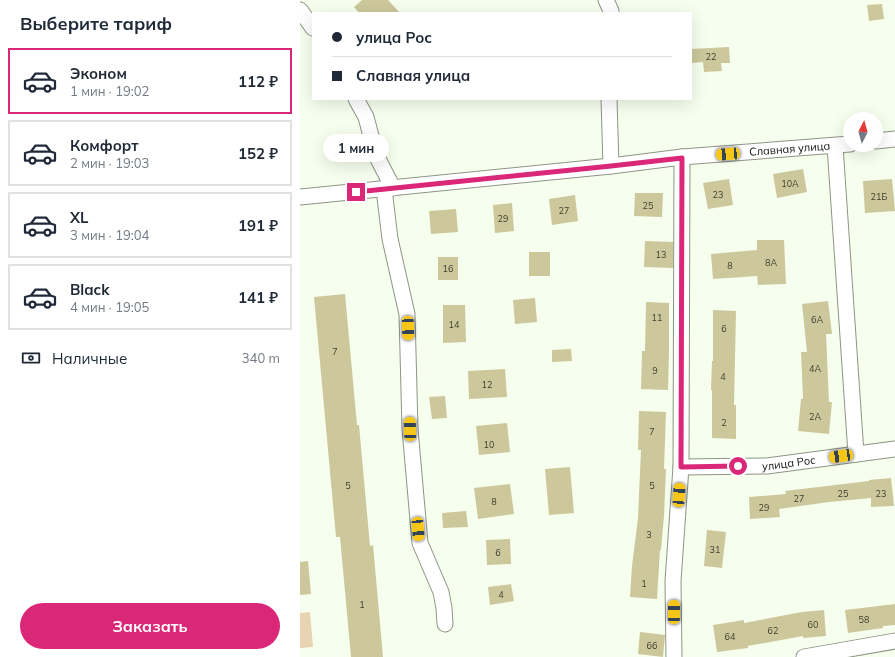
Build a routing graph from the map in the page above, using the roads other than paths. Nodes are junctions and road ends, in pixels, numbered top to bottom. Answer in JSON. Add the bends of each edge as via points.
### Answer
{"nodes":[{"id":1,"x":606,"y":0,"type":"edge"},
{"id":2,"x":300,"y":10,"type":"edge"},
{"id":3,"x":611,"y":12,"type":"edge"},
{"id":4,"x":312,"y":27,"type":"edge"},
{"id":5,"x":357,"y":100,"type":"edge"},
{"id":6,"x":609,"y":100,"type":"edge"},
{"id":7,"x":895,"y":139,"type":"edge"},
{"id":8,"x":883,"y":140,"type":"edge"},
{"id":9,"x":843,"y":145,"type":"edge"},
{"id":10,"x":835,"y":146,"type":"junction"},
{"id":11,"x":682,"y":158,"type":"junction"},
{"id":12,"x":611,"y":166,"type":"junction"},
{"id":13,"x":389,"y":188,"type":"junction"},
{"id":14,"x":300,"y":197,"type":"edge"},
{"id":15,"x":895,"y":449,"type":"edge"},
{"id":16,"x":856,"y":454,"type":"junction"},
{"id":17,"x":681,"y":467,"type":"junction"},
{"id":18,"x":445,"y":624,"type":"dead end"},
{"id":19,"x":895,"y":641,"type":"edge"},
{"id":20,"x":674,"y":657,"type":"edge"},
{"id":21,"x":804,"y":657,"type":"edge"}],
"edges":[{"from":1,"to":3,"type":"street"},
{"from":2,"to":4,"type":"street"},
{"from":5,"to":13,"type":"street","via":[[366,117],[376,155]]},
{"from":6,"to":12,"type":"street"},
{"from":7,"to":8,"type":"street"},
{"from":9,"to":10,"type":"street","name":"Славная улица"},
{"from":10,"to":11,"type":"street","name":"Славная улица"},
{"from":10,"to":16,"type":"street"},
{"from":11,"to":12,"type":"street","name":"Славная улица"},
{"from":11,"to":17,"type":"street"},
{"from":12,"to":13,"type":"street","name":"Славная улица"},
{"from":13,"to":14,"type":"street","name":"Славная улица"},
{"from":13,"to":18,"type":"street","via":[[390,239],[407,314],[410,429],[420,543],[441,592]]},
{"from":15,"to":16,"type":"street","name":"улица Рос"},
{"from":16,"to":17,"type":"street","name":"улица Рос","via":[[767,466]]},
{"from":17,"to":20,"type":"street","via":[[674,582]]},
{"from":19,"to":21,"type":"street"}]}
